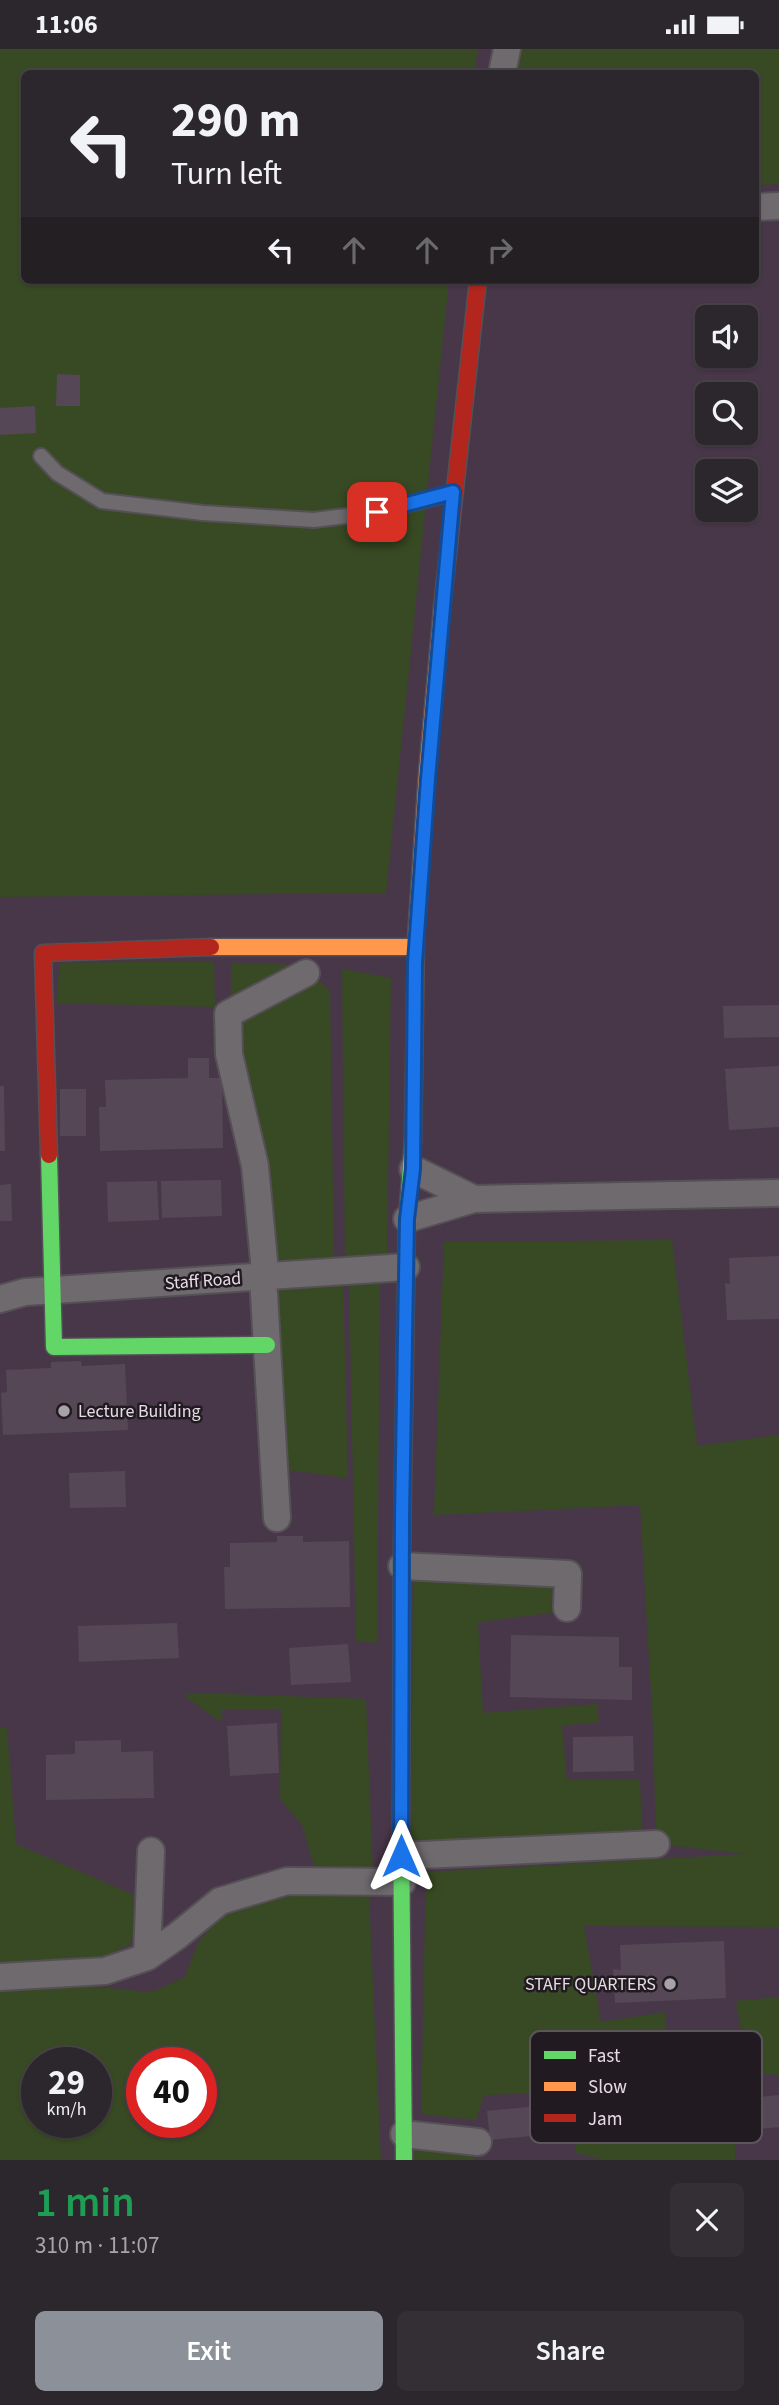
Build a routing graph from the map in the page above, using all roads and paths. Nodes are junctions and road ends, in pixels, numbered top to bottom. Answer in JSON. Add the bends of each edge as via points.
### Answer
{"nodes":[{"id":1,"x":506,"y":49,"type":"edge"},
{"id":2,"x":502,"y":70,"type":"edge"},
{"id":3,"x":779,"y":206,"type":"edge"},
{"id":4,"x":759,"y":207,"type":"edge"},
{"id":5,"x":478,"y":284,"type":"edge"},
{"id":6,"x":41,"y":456,"type":"dead end"},
{"id":7,"x":453,"y":492,"type":"junction"},
{"id":8,"x":416,"y":947,"type":"junction"},
{"id":9,"x":306,"y":973,"type":"dead end"},
{"id":10,"x":413,"y":1169,"type":"junction"},
{"id":11,"x":779,"y":1193,"type":"edge"},
{"id":12,"x":474,"y":1199,"type":"junction"},
{"id":13,"x":407,"y":1219,"type":"junction"},
{"id":14,"x":406,"y":1267,"type":"junction"},
{"id":15,"x":263,"y":1277,"type":"junction"},
{"id":16,"x":53,"y":1291,"type":"junction"},
{"id":17,"x":0,"y":1299,"type":"edge"},
{"id":18,"x":267,"y":1345,"type":"junction"},
{"id":19,"x":277,"y":1518,"type":"dead end"},
{"id":20,"x":402,"y":1566,"type":"junction"},
{"id":21,"x":567,"y":1608,"type":"dead end"},
{"id":22,"x":656,"y":1844,"type":"dead end"},
{"id":23,"x":151,"y":1851,"type":"dead end"},
{"id":24,"x":401,"y":1856,"type":"junction"},
{"id":25,"x":402,"y":1882,"type":"junction"},
{"id":26,"x":147,"y":1957,"type":"junction"},
{"id":27,"x":0,"y":1977,"type":"edge"},
{"id":28,"x":478,"y":2142,"type":"dead end"},
{"id":29,"x":404,"y":2147,"type":"edge"}],
"edges":[{"from":1,"to":2,"type":"street"},
{"from":3,"to":4,"type":"street"},
{"from":5,"to":7,"type":"street"},
{"from":6,"to":7,"type":"lane","via":[[57,473],[102,501],[204,513],[314,520],[377,512]]},
{"from":7,"to":8,"type":"street"},
{"from":8,"to":10,"type":"street"},
{"from":8,"to":16,"type":"street","via":[[43,953]]},
{"from":9,"to":15,"type":"street","via":[[228,1014],[229,1054],[255,1166]]},
{"from":10,"to":12,"type":"street"},
{"from":10,"to":13,"type":"street"},
{"from":11,"to":12,"type":"street"},
{"from":12,"to":13,"type":"street"},
{"from":13,"to":14,"type":"street"},
{"from":14,"to":15,"type":"street","name":"Staff Road"},
{"from":14,"to":20,"type":"street"},
{"from":15,"to":16,"type":"street","name":"Staff Road"},
{"from":15,"to":18,"type":"street"},
{"from":16,"to":17,"type":"street","name":"Staff Road"},
{"from":16,"to":18,"type":"street","via":[[54,1347]]},
{"from":18,"to":19,"type":"street"},
{"from":20,"to":21,"type":"street","via":[[568,1574]]},
{"from":20,"to":24,"type":"street"},
{"from":22,"to":24,"type":"street"},
{"from":23,"to":26,"type":"street"},
{"from":24,"to":25,"type":"street"},
{"from":25,"to":26,"type":"street","via":[[287,1881],[220,1901]]},
{"from":25,"to":29,"type":"street"},
{"from":26,"to":27,"type":"street","via":[[105,1971]]},
{"from":28,"to":29,"type":"street"}]}
